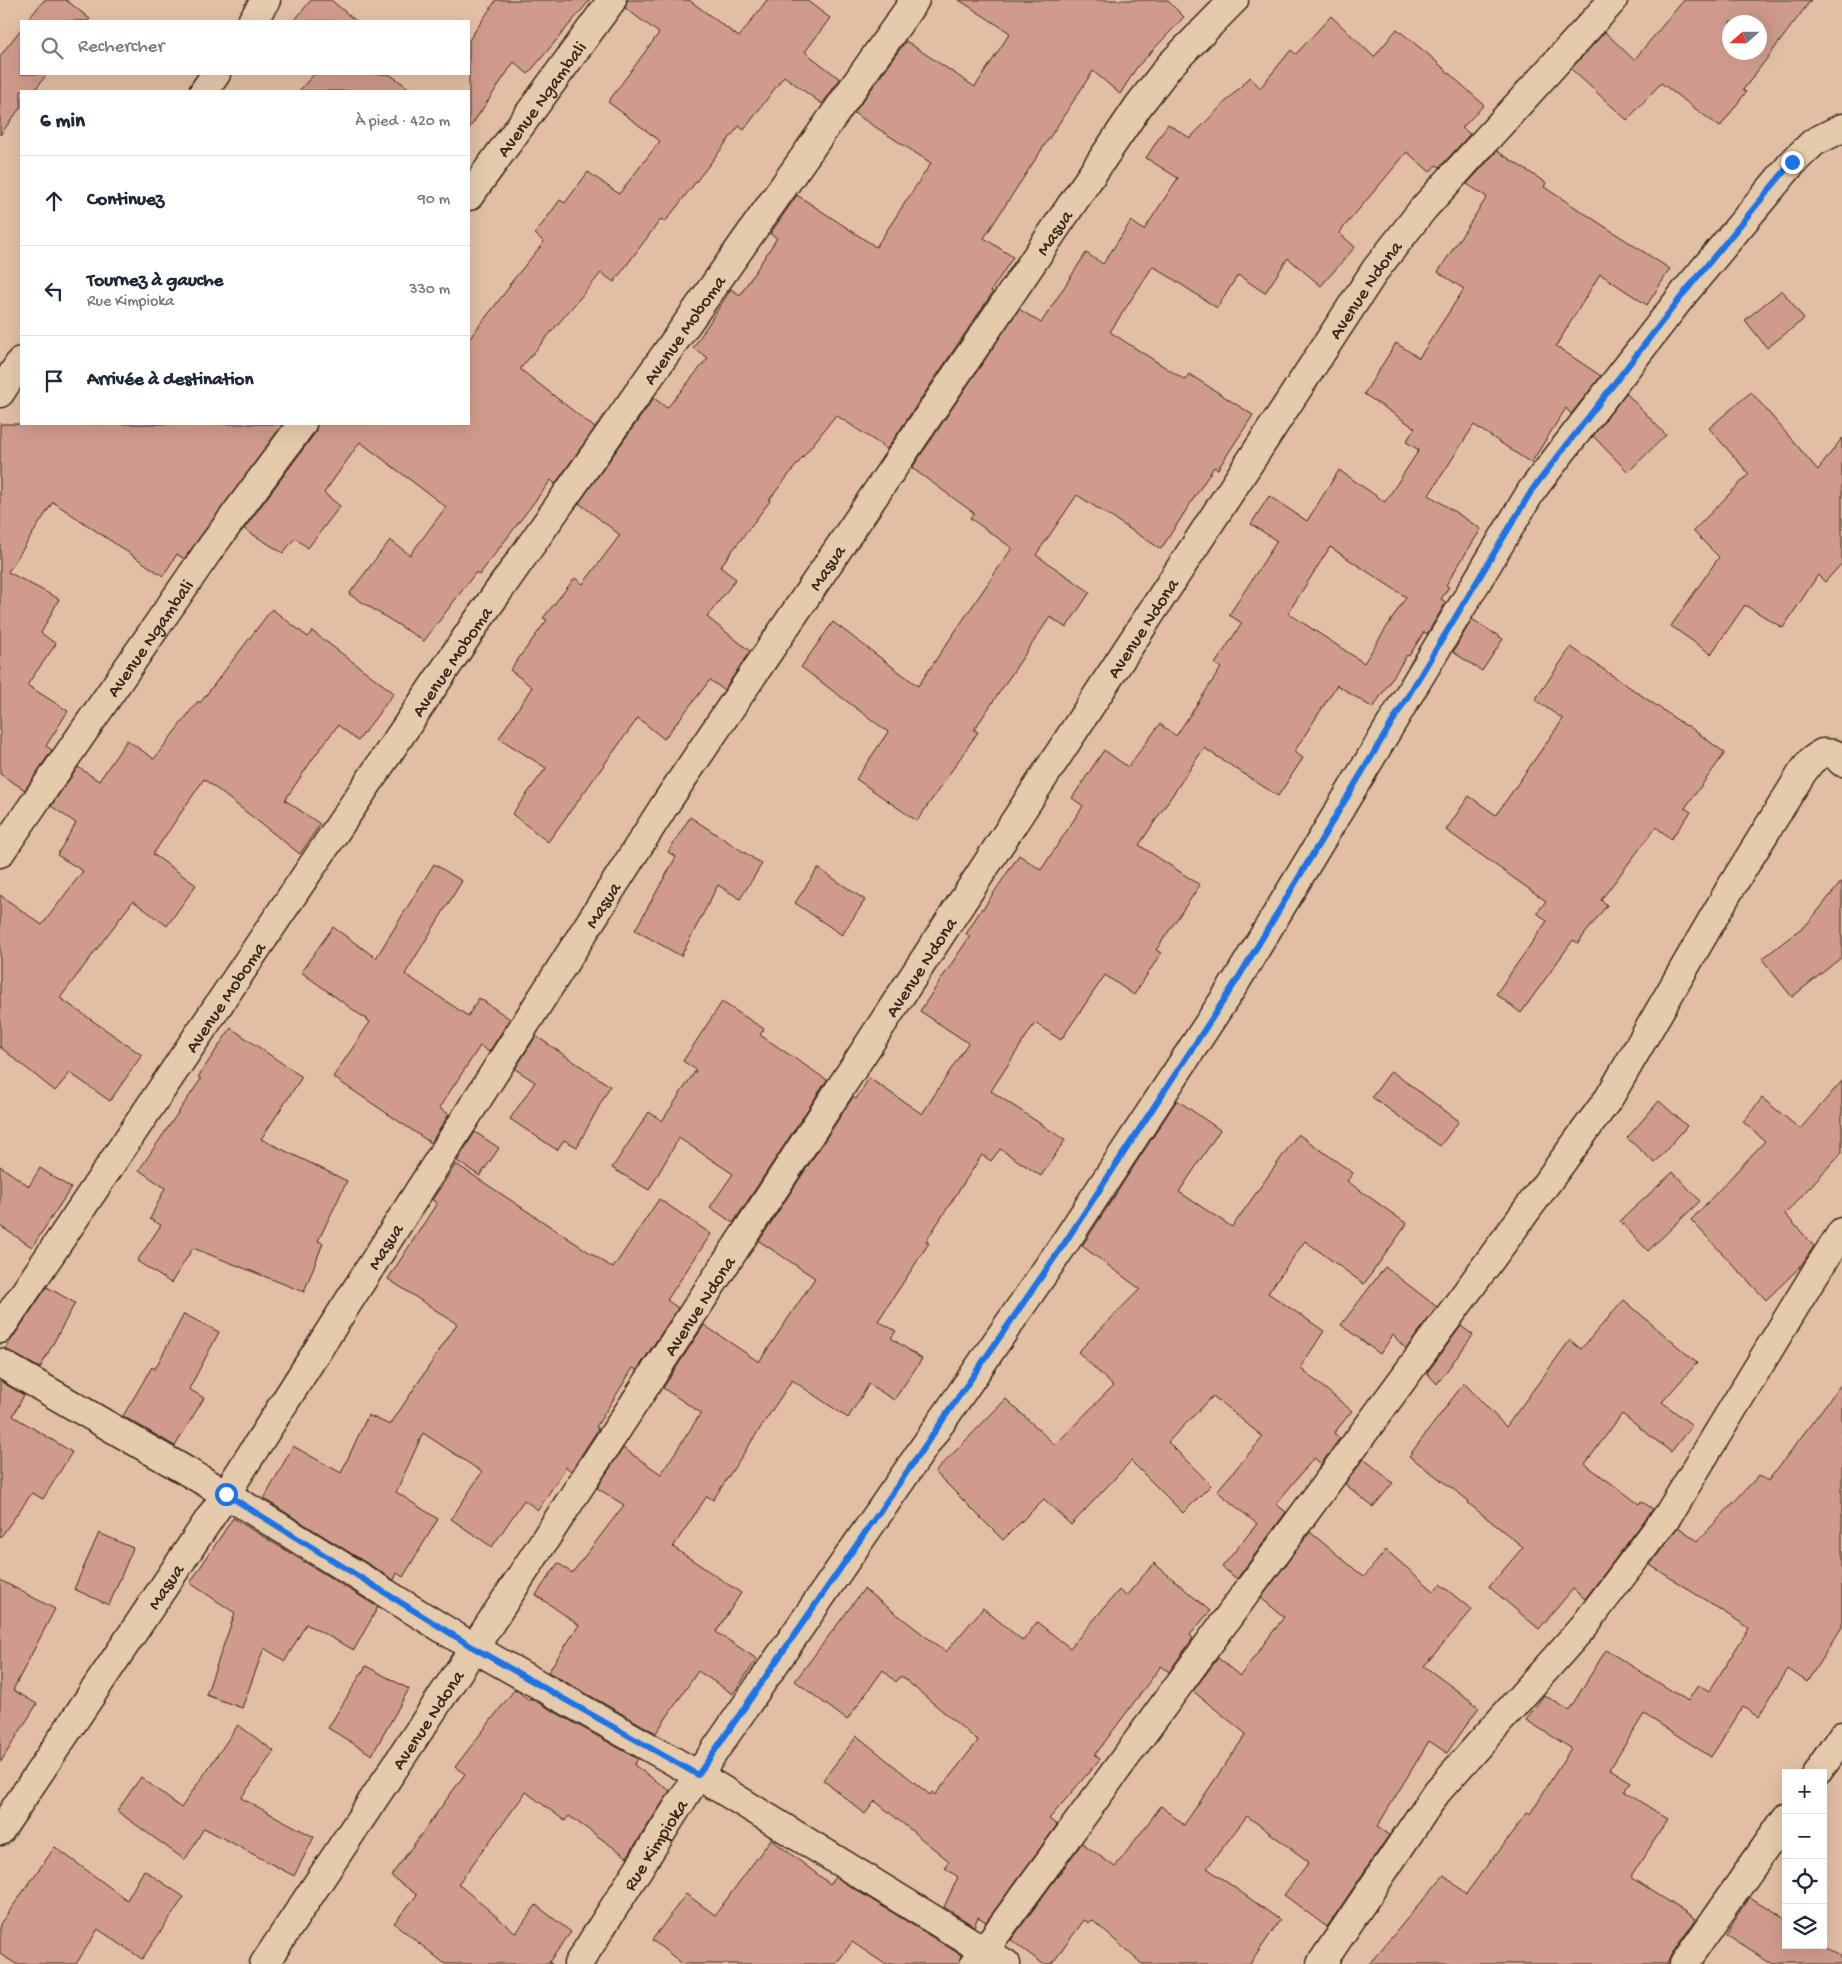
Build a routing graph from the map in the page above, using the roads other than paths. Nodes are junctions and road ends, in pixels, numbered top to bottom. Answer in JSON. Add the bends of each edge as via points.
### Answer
{"nodes":[{"id":1,"x":266,"y":0,"type":"edge"},
{"id":2,"x":612,"y":0,"type":"edge"},
{"id":3,"x":915,"y":0,"type":"edge"},
{"id":4,"x":1234,"y":0,"type":"edge"},
{"id":5,"x":1614,"y":0,"type":"edge"},
{"id":6,"x":253,"y":20,"type":"edge"},
{"id":7,"x":215,"y":75,"type":"edge"},
{"id":8,"x":205,"y":90,"type":"edge"},
{"id":9,"x":1842,"y":128,"type":"edge"},
{"id":10,"x":470,"y":195,"type":"edge"},
{"id":11,"x":20,"y":363,"type":"edge"},
{"id":12,"x":0,"y":393,"type":"edge"},
{"id":13,"x":301,"y":425,"type":"edge"},
{"id":14,"x":1842,"y":762,"type":"edge"},
{"id":15,"x":0,"y":853,"type":"edge"},
{"id":16,"x":1842,"y":1232,"type":"edge"},
{"id":17,"x":0,"y":1330,"type":"edge"},
{"id":18,"x":0,"y":1363,"type":"edge"},
{"id":19,"x":226,"y":1494,"type":"junction"},
{"id":20,"x":474,"y":1648,"type":"junction"},
{"id":21,"x":1842,"y":1736,"type":"edge"},
{"id":22,"x":1820,"y":1769,"type":"edge"},
{"id":23,"x":698,"y":1775,"type":"junction"},
{"id":24,"x":1782,"y":1824,"type":"edge"},
{"id":25,"x":0,"y":1831,"type":"edge"},
{"id":26,"x":989,"y":1959,"type":"edge"},
{"id":27,"x":264,"y":1964,"type":"edge"},
{"id":28,"x":578,"y":1964,"type":"edge"},
{"id":29,"x":1321,"y":1964,"type":"edge"},
{"id":30,"x":1684,"y":1964,"type":"edge"}],
"edges":[{"from":1,"to":6,"type":"street"},
{"from":2,"to":10,"type":"street","name":"Avenue Ngambali"},
{"from":3,"to":17,"type":"street","name":"Avenue Moboma","via":[[470,632]]},
{"from":4,"to":19,"type":"street","name":"Masua","via":[[1170,65],[1139,105],[668,800]]},
{"from":5,"to":20,"type":"street","name":"Avenue Ndona","via":[[1423,209],[1376,269]]},
{"from":7,"to":8,"type":"street"},
{"from":9,"to":23,"type":"street","name":"Rue Kimpioka","via":[[1814,142],[1792,162],[1685,292],[1532,490],[1232,988],[1066,1241]]},
{"from":11,"to":12,"type":"street"},
{"from":13,"to":15,"type":"street","name":"Avenue Ngambali","via":[[210,550]]},
{"from":14,"to":26,"type":"street","via":[[1834,754],[1822,753],[1802,773],[1730,889],[1609,1098]]},
{"from":16,"to":29,"type":"street","via":[[1668,1514],[1584,1626],[1436,1793]]},
{"from":18,"to":19,"type":"street"},
{"from":19,"to":20,"type":"street"},
{"from":19,"to":25,"type":"street","name":"Masua"},
{"from":20,"to":23,"type":"street"},
{"from":20,"to":27,"type":"street","name":"Avenue Ndona"},
{"from":21,"to":22,"type":"street"},
{"from":23,"to":26,"type":"street"},
{"from":23,"to":28,"type":"street","name":"Rue Kimpioka"},
{"from":24,"to":30,"type":"street"}]}
